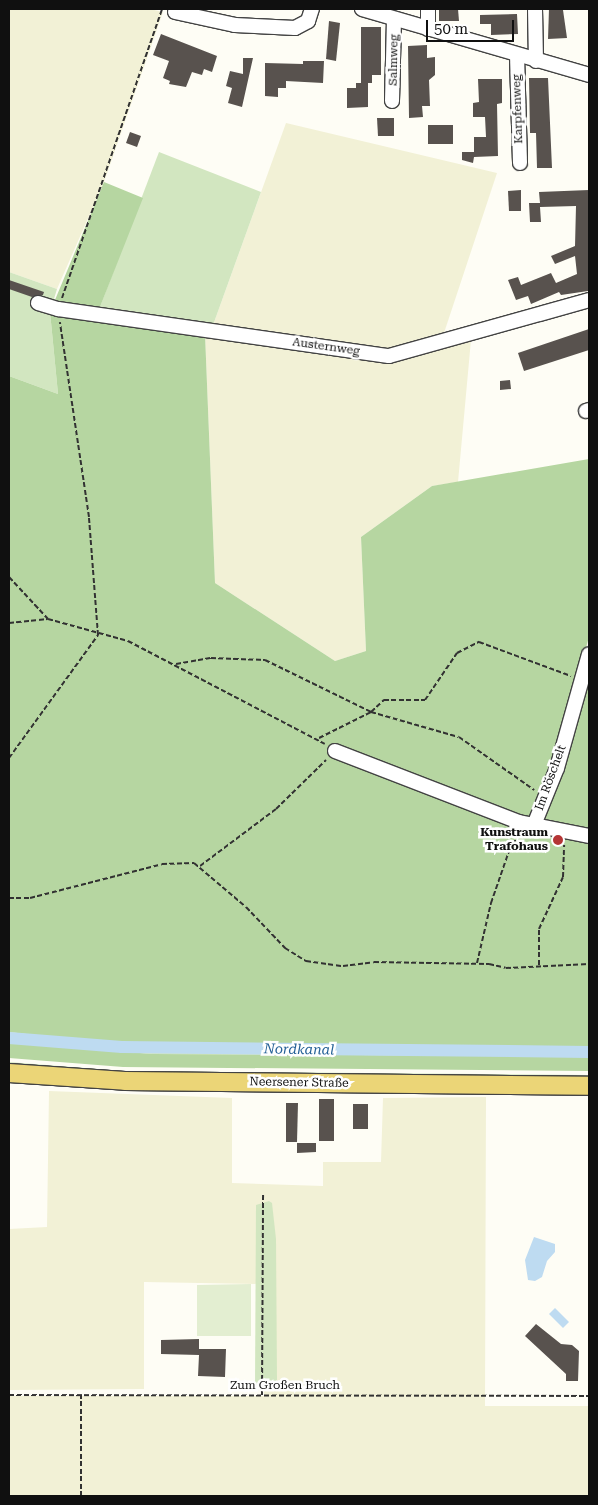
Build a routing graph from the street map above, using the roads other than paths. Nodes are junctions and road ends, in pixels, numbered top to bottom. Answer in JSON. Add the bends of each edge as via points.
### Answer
{"nodes":[{"id":1,"x":312,"y":9,"type":"edge"},
{"id":2,"x":362,"y":9,"type":"edge"},
{"id":3,"x":428,"y":9,"type":"edge"},
{"id":4,"x":535,"y":9,"type":"edge"},
{"id":5,"x":169,"y":10,"type":"edge"},
{"id":6,"x":394,"y":19,"type":"junction"},
{"id":7,"x":428,"y":29,"type":"junction"},
{"id":8,"x":517,"y":55,"type":"junction"},
{"id":9,"x":536,"y":61,"type":"junction"},
{"id":10,"x":589,"y":75,"type":"edge"},
{"id":11,"x":392,"y":101,"type":"dead end"},
{"id":12,"x":520,"y":163,"type":"dead end"},
{"id":13,"x":589,"y":300,"type":"edge"},
{"id":14,"x":38,"y":303,"type":"dead end"},
{"id":15,"x":589,"y":654,"type":"edge"},
{"id":16,"x":335,"y":751,"type":"road end"},
{"id":17,"x":534,"y":825,"type":"junction"},
{"id":18,"x":589,"y":836,"type":"edge"},
{"id":19,"x":9,"y":1073,"type":"edge"},
{"id":20,"x":589,"y":1086,"type":"edge"}],
"edges":[{"from":1,"to":5,"type":"street","via":[[308,21],[295,28],[235,25]]},
{"from":2,"to":6,"type":"street"},
{"from":3,"to":7,"type":"street"},
{"from":4,"to":9,"type":"street"},
{"from":6,"to":7,"type":"street"},
{"from":6,"to":11,"type":"street","name":"Salmweg","via":[[395,84]]},
{"from":7,"to":8,"type":"street"},
{"from":8,"to":9,"type":"street"},
{"from":8,"to":12,"type":"street","name":"Karpfenweg"},
{"from":9,"to":10,"type":"street"},
{"from":13,"to":14,"type":"street","name":"Austernweg","via":[[389,356],[58,309]]},
{"from":15,"to":17,"type":"street","name":"Im Röschelt","via":[[557,768]]},
{"from":16,"to":17,"type":"street"},
{"from":17,"to":18,"type":"street","name":"Im Röschelt"},
{"from":19,"to":20,"type":"main road","name":"Neersener Straße","via":[[125,1081]]}]}
